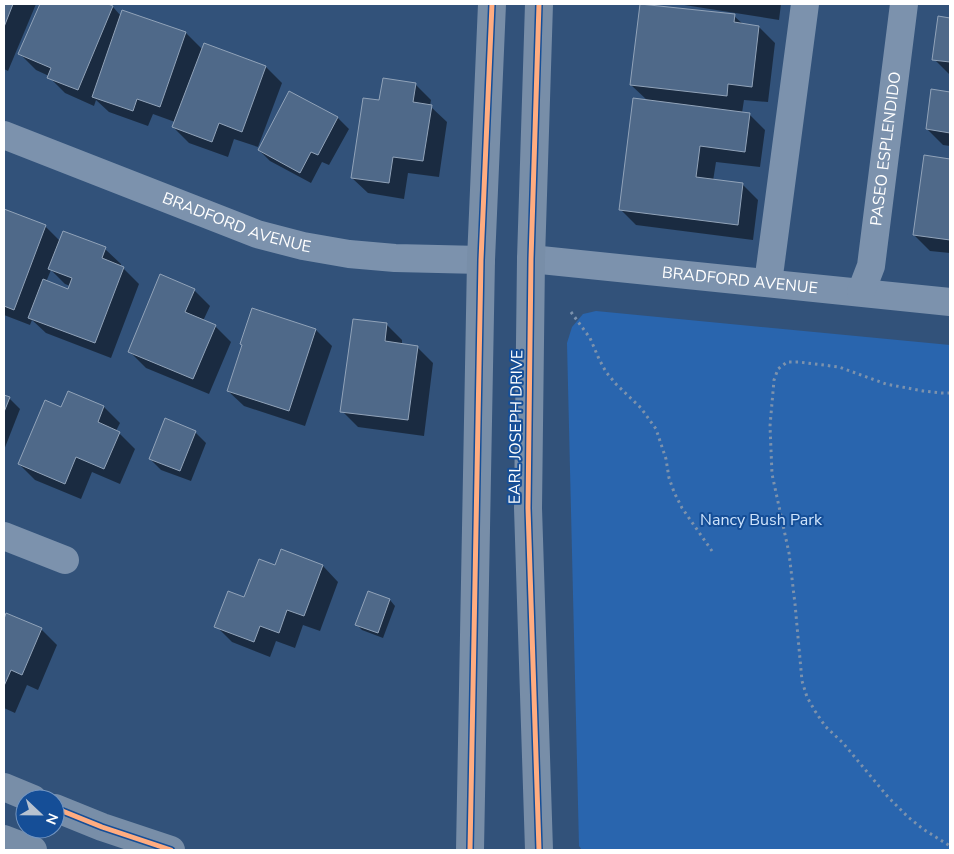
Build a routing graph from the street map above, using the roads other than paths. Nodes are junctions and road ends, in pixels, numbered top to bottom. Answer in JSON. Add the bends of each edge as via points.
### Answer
{"nodes":[{"id":1,"x":492,"y":4,"type":"edge"},
{"id":2,"x":539,"y":4,"type":"edge"},
{"id":3,"x":805,"y":4,"type":"edge"},
{"id":4,"x":904,"y":4,"type":"edge"},
{"id":5,"x":4,"y":135,"type":"edge"},
{"id":6,"x":531,"y":259,"type":"junction"},
{"id":7,"x":481,"y":260,"type":"junction"},
{"id":8,"x":768,"y":283,"type":"junction"},
{"id":9,"x":861,"y":292,"type":"junction"},
{"id":10,"x":950,"y":302,"type":"edge"},
{"id":11,"x":4,"y":536,"type":"edge"},
{"id":12,"x":65,"y":560,"type":"dead end"},
{"id":13,"x":65,"y":812,"type":"edge"},
{"id":14,"x":4,"y":839,"type":"edge"},
{"id":15,"x":33,"y":850,"type":"edge"},
{"id":16,"x":172,"y":850,"type":"edge"},
{"id":17,"x":470,"y":850,"type":"edge"},
{"id":18,"x":539,"y":850,"type":"edge"}],
"edges":[{"from":1,"to":7,"type":"main road"},
{"from":2,"to":6,"type":"main road","name":"EARL JOSEPH DRIVE"},
{"from":3,"to":8,"type":"street"},
{"from":4,"to":9,"type":"street","name":"PASEO ESPLENDIDO","via":[[871,266]]},
{"from":5,"to":7,"type":"street","name":"BRADFORD AVENUE","via":[[257,234],[349,254]]},
{"from":6,"to":8,"type":"street","name":"BRADFORD AVENUE"},
{"from":6,"to":18,"type":"main road","name":"EARL JOSEPH DRIVE","via":[[528,508]]},
{"from":7,"to":17,"type":"main road"},
{"from":8,"to":9,"type":"street","name":"BRADFORD AVENUE"},
{"from":9,"to":10,"type":"street","name":"BRADFORD AVENUE"},
{"from":11,"to":12,"type":"street"},
{"from":13,"to":16,"type":"main road"},
{"from":14,"to":15,"type":"main road"}]}
